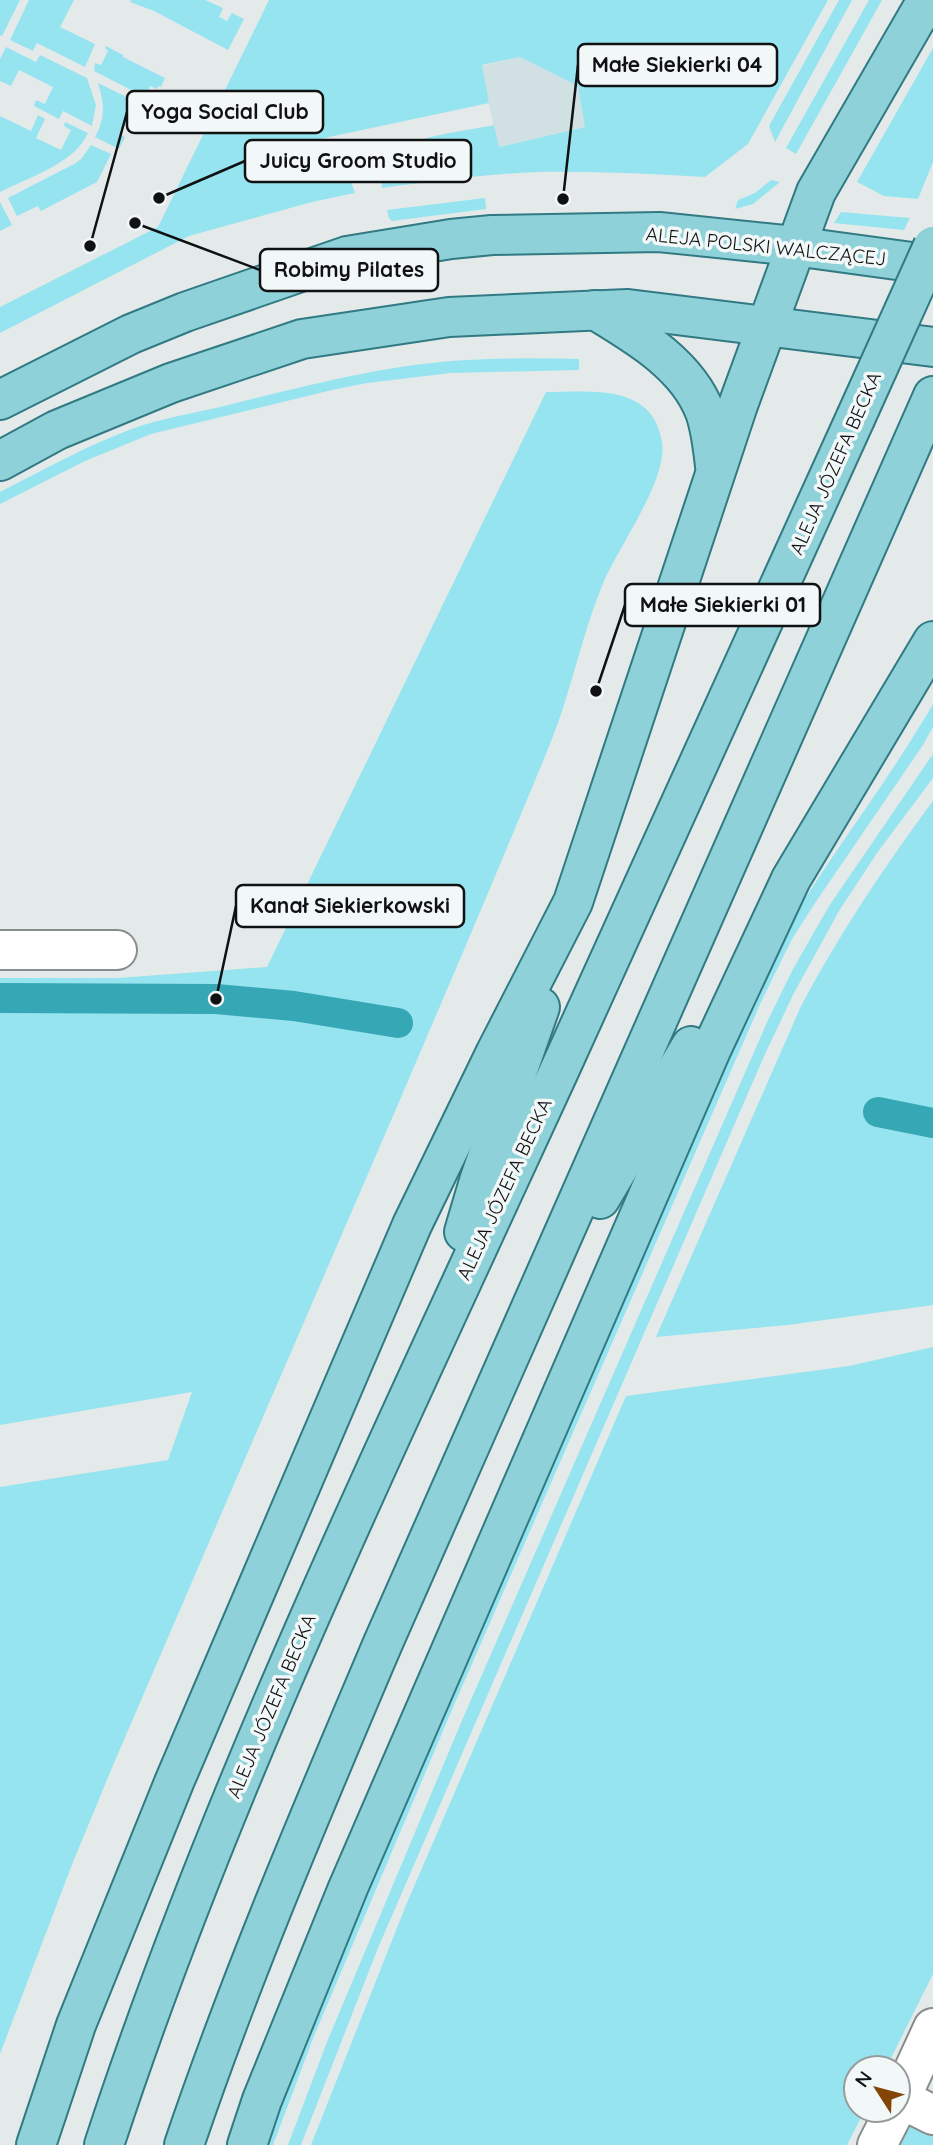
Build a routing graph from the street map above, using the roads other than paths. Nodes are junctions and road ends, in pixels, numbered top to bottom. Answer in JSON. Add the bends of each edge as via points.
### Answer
{"nodes":[{"id":1,"x":927,"y":0,"type":"edge"},
{"id":2,"x":794,"y":246,"type":"junction"},
{"id":3,"x":933,"y":246,"type":"edge"},
{"id":4,"x":933,"y":265,"type":"edge"},
{"id":5,"x":594,"y":310,"type":"junction"},
{"id":6,"x":766,"y":326,"type":"junction"},
{"id":7,"x":933,"y":347,"type":"edge"},
{"id":8,"x":0,"y":400,"type":"edge"},
{"id":9,"x":926,"y":411,"type":"edge"},
{"id":10,"x":0,"y":461,"type":"edge"},
{"id":11,"x":715,"y":472,"type":"junction"},
{"id":12,"x":933,"y":641,"type":"edge"},
{"id":13,"x":791,"y":879,"type":"junction"},
{"id":14,"x":573,"y":902,"type":"junction"},
{"id":15,"x":0,"y":950,"type":"edge"},
{"id":16,"x":117,"y":950,"type":"dead end"},
{"id":17,"x":523,"y":1327,"type":"junction"},
{"id":18,"x":429,"y":1350,"type":"junction"},
{"id":19,"x":933,"y":2028,"type":"edge"},
{"id":20,"x":912,"y":2092,"type":"edge"},
{"id":21,"x":894,"y":2124,"type":"edge"},
{"id":22,"x":36,"y":2145,"type":"edge"},
{"id":23,"x":104,"y":2145,"type":"edge"},
{"id":24,"x":184,"y":2145,"type":"edge"},
{"id":25,"x":247,"y":2145,"type":"edge"},
{"id":26,"x":877,"y":2145,"type":"edge"}],
"edges":[{"from":1,"to":2,"type":"main road","via":[[816,192]]},
{"from":2,"to":4,"type":"main road","name":"ALEJA POLSKI WALCZĄCEJ"},
{"from":2,"to":6,"type":"main road"},
{"from":2,"to":8,"type":"main road","name":"ALEJA POLSKI WALCZĄCEJ","via":[[659,232],[492,235],[347,256],[131,334]]},
{"from":3,"to":18,"type":"main road","name":"ALEJA JÓZEFA BECKA","bridge":true},
{"from":5,"to":6,"type":"main road","via":[[628,309]]},
{"from":5,"to":10,"type":"main road","via":[[449,317],[302,339],[171,383],[57,430]]},
{"from":5,"to":11,"type":"main road","via":[[635,334],[683,376],[705,411]]},
{"from":6,"to":7,"type":"main road"},
{"from":6,"to":11,"type":"main road"},
{"from":9,"to":17,"type":"main road"},
{"from":11,"to":14,"type":"main road"},
{"from":12,"to":13,"type":"main road"},
{"from":13,"to":17,"type":"main road"},
{"from":13,"to":25,"type":"main road","via":[[712,1048],[347,1892]]},
{"from":14,"to":18,"type":"main road","via":[[480,1178]]},
{"from":14,"to":22,"type":"main road","via":[[412,1225],[175,1780],[76,2025]]},
{"from":15,"to":16,"type":"street"},
{"from":17,"to":24,"type":"main road","via":[[294,1851]]},
{"from":18,"to":23,"type":"main road","name":"ALEJA JÓZEFA BECKA","via":[[221,1822],[139,2038]]},
{"from":19,"to":20,"type":"street"},
{"from":21,"to":26,"type":"street"}]}
